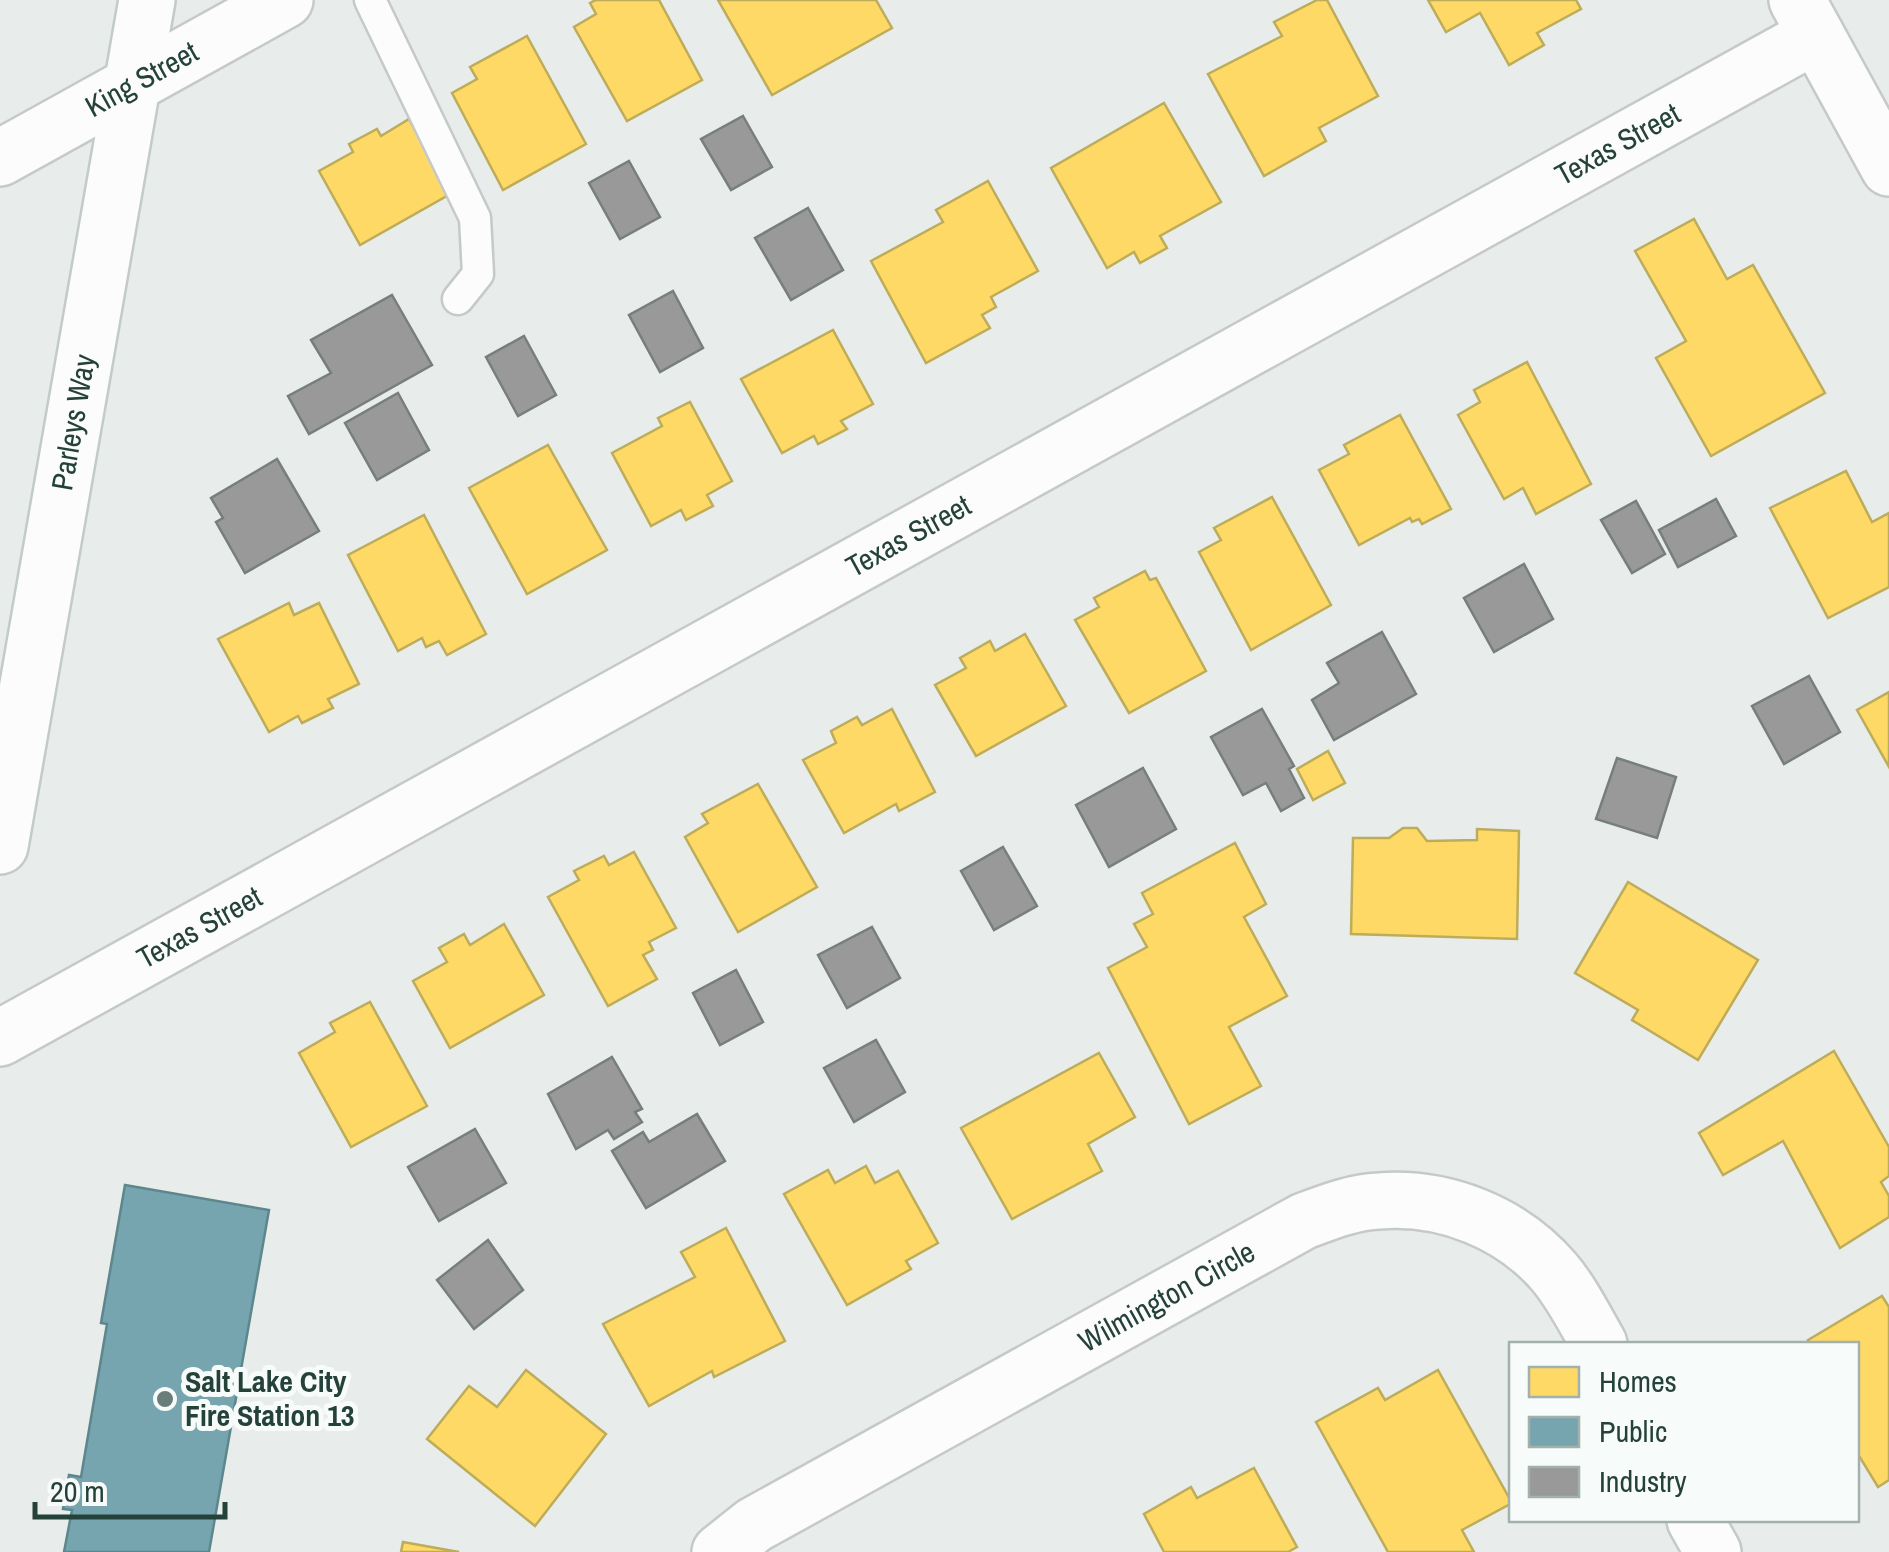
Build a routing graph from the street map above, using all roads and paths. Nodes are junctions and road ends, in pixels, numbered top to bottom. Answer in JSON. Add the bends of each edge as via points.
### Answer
{"nodes":[{"id":1,"x":147,"y":0,"type":"edge"},
{"id":2,"x":284,"y":0,"type":"edge"},
{"id":3,"x":370,"y":0,"type":"edge"},
{"id":4,"x":1806,"y":17,"type":"edge"},
{"id":5,"x":132,"y":84,"type":"junction"},
{"id":6,"x":0,"y":158,"type":"edge"},
{"id":7,"x":1889,"y":168,"type":"edge"},
{"id":8,"x":458,"y":299,"type":"dead end"},
{"id":9,"x":0,"y":846,"type":"edge"},
{"id":10,"x":0,"y":1038,"type":"edge"},
{"id":11,"x":1598,"y":1342,"type":"edge"},
{"id":12,"x":1696,"y":1522,"type":"edge"},
{"id":13,"x":720,"y":1552,"type":"edge"},
{"id":14,"x":1713,"y":1552,"type":"edge"}],
"edges":[{"from":1,"to":5,"type":"street","name":"Parleys Way"},
{"from":2,"to":5,"type":"street","name":"King Street"},
{"from":3,"to":8,"type":"lane","via":[[475,218],[478,274]]},
{"from":4,"to":7,"type":"street"},
{"from":4,"to":10,"type":"street","name":"Texas Street"},
{"from":5,"to":6,"type":"street","name":"King Street"},
{"from":5,"to":9,"type":"street","name":"Parleys Way"},
{"from":11,"to":13,"type":"street","name":"Wilmington Circle","via":[[1554,1272],[1492,1223],[1416,1201],[1340,1208],[1304,1221],[754,1525]]},
{"from":12,"to":14,"type":"street"}]}
